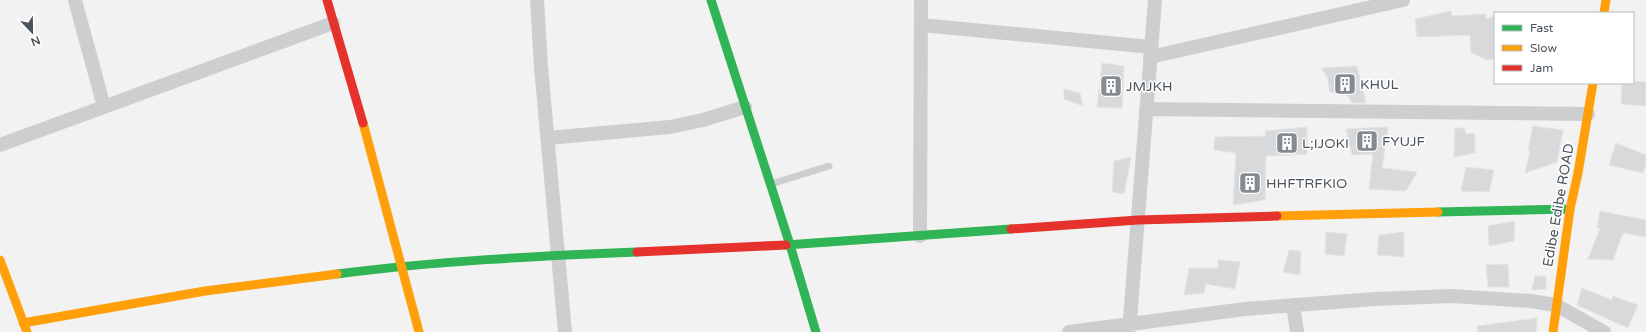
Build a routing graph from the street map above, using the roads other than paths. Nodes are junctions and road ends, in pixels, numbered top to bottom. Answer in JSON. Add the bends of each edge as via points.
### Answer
{"nodes":[{"id":1,"x":75,"y":0,"type":"edge"},
{"id":2,"x":327,"y":0,"type":"edge"},
{"id":3,"x":537,"y":0,"type":"edge"},
{"id":4,"x":711,"y":0,"type":"edge"},
{"id":5,"x":921,"y":0,"type":"edge"},
{"id":6,"x":1155,"y":0,"type":"edge"},
{"id":7,"x":1402,"y":0,"type":"edge"},
{"id":8,"x":1606,"y":0,"type":"edge"},
{"id":9,"x":1604,"y":12,"type":"edge"},
{"id":10,"x":333,"y":22,"type":"junction"},
{"id":11,"x":921,"y":25,"type":"junction"},
{"id":12,"x":1151,"y":52,"type":"junction"},
{"id":13,"x":1593,"y":84,"type":"edge"},
{"id":14,"x":104,"y":107,"type":"junction"},
{"id":15,"x":745,"y":107,"type":"junction"},
{"id":16,"x":1146,"y":109,"type":"junction"},
{"id":17,"x":1588,"y":114,"type":"junction"},
{"id":18,"x":548,"y":138,"type":"junction"},
{"id":19,"x":0,"y":145,"type":"edge"},
{"id":20,"x":829,"y":166,"type":"dead end"},
{"id":21,"x":770,"y":184,"type":"junction"},
{"id":22,"x":1570,"y":209,"type":"junction"},
{"id":23,"x":1138,"y":220,"type":"junction"},
{"id":24,"x":920,"y":236,"type":"junction"},
{"id":25,"x":790,"y":245,"type":"junction"},
{"id":26,"x":559,"y":255,"type":"junction"},
{"id":27,"x":0,"y":260,"type":"edge"},
{"id":28,"x":401,"y":266,"type":"junction"},
{"id":29,"x":1293,"y":305,"type":"junction"},
{"id":30,"x":1556,"y":305,"type":"junction"},
{"id":31,"x":24,"y":323,"type":"junction"},
{"id":32,"x":1129,"y":328,"type":"edge"},
{"id":33,"x":27,"y":332,"type":"edge"},
{"id":34,"x":419,"y":332,"type":"edge"},
{"id":35,"x":565,"y":332,"type":"edge"},
{"id":36,"x":816,"y":332,"type":"edge"},
{"id":37,"x":1068,"y":332,"type":"edge"},
{"id":38,"x":1297,"y":332,"type":"edge"},
{"id":39,"x":1553,"y":332,"type":"edge"},
{"id":40,"x":1604,"y":332,"type":"edge"}],
"edges":[{"from":1,"to":14,"type":"street"},
{"from":2,"to":10,"type":"street"},
{"from":3,"to":18,"type":"street"},
{"from":4,"to":15,"type":"street"},
{"from":5,"to":11,"type":"street"},
{"from":6,"to":12,"type":"street"},
{"from":7,"to":12,"type":"street"},
{"from":8,"to":9,"type":"street"},
{"from":10,"to":14,"type":"street"},
{"from":10,"to":28,"type":"street"},
{"from":11,"to":12,"type":"street"},
{"from":11,"to":24,"type":"street"},
{"from":12,"to":16,"type":"street"},
{"from":13,"to":17,"type":"street","name":"Edibe Edibe ROAD"},
{"from":14,"to":19,"type":"street"},
{"from":15,"to":18,"type":"street","via":[[670,127]]},
{"from":15,"to":21,"type":"street"},
{"from":16,"to":17,"type":"street"},
{"from":16,"to":23,"type":"street"},
{"from":17,"to":22,"type":"street","name":"Edibe Edibe ROAD"},
{"from":18,"to":26,"type":"street"},
{"from":20,"to":21,"type":"lane"},
{"from":21,"to":25,"type":"street"},
{"from":22,"to":23,"type":"street"},
{"from":22,"to":30,"type":"street","name":"Edibe Edibe ROAD"},
{"from":23,"to":24,"type":"street"},
{"from":23,"to":32,"type":"street"},
{"from":24,"to":25,"type":"street"},
{"from":25,"to":26,"type":"street"},
{"from":25,"to":36,"type":"street"},
{"from":26,"to":28,"type":"street"},
{"from":26,"to":35,"type":"street"},
{"from":27,"to":31,"type":"street"},
{"from":28,"to":31,"type":"street","via":[[205,291]]},
{"from":28,"to":34,"type":"street"},
{"from":29,"to":30,"type":"street","via":[[1452,296]]},
{"from":29,"to":32,"type":"street","via":[[1245,309]]},
{"from":29,"to":38,"type":"street"},
{"from":30,"to":39,"type":"street","name":"Edibe Edibe ROAD"},
{"from":30,"to":40,"type":"street"},
{"from":31,"to":33,"type":"street"},
{"from":32,"to":37,"type":"street"}]}
